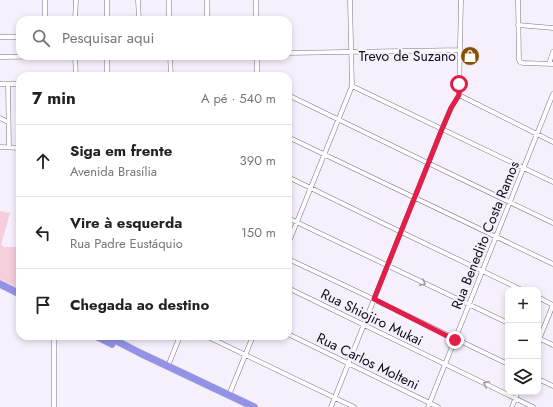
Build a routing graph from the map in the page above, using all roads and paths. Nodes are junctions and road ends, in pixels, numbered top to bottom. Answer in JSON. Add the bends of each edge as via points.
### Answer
{"nodes":[{"id":1,"x":45,"y":0,"type":"edge"},
{"id":2,"x":76,"y":0,"type":"edge"},
{"id":3,"x":107,"y":0,"type":"edge"},
{"id":4,"x":138,"y":0,"type":"edge"},
{"id":5,"x":169,"y":0,"type":"edge"},
{"id":6,"x":207,"y":0,"type":"edge"},
{"id":7,"x":256,"y":0,"type":"edge"},
{"id":8,"x":350,"y":0,"type":"edge"},
{"id":9,"x":461,"y":0,"type":"edge"},
{"id":10,"x":518,"y":0,"type":"edge"},
{"id":11,"x":45,"y":16,"type":"edge"},
{"id":12,"x":76,"y":16,"type":"edge"},
{"id":13,"x":107,"y":16,"type":"edge"},
{"id":14,"x":139,"y":16,"type":"edge"},
{"id":15,"x":169,"y":16,"type":"edge"},
{"id":16,"x":207,"y":16,"type":"edge"},
{"id":17,"x":256,"y":16,"type":"edge"},
{"id":18,"x":518,"y":26,"type":"junction"},
{"id":19,"x":553,"y":28,"type":"edge"},
{"id":20,"x":0,"y":37,"type":"edge"},
{"id":21,"x":16,"y":37,"type":"edge"},
{"id":22,"x":460,"y":50,"type":"junction"},
{"id":23,"x":351,"y":52,"type":"junction"},
{"id":24,"x":553,"y":52,"type":"edge"},
{"id":25,"x":292,"y":53,"type":"edge"},
{"id":26,"x":0,"y":57,"type":"edge"},
{"id":27,"x":16,"y":57,"type":"edge"},
{"id":28,"x":76,"y":60,"type":"edge"},
{"id":29,"x":107,"y":60,"type":"edge"},
{"id":30,"x":170,"y":60,"type":"edge"},
{"id":31,"x":257,"y":60,"type":"edge"},
{"id":32,"x":551,"y":64,"type":"edge"},
{"id":33,"x":76,"y":72,"type":"edge"},
{"id":34,"x":107,"y":72,"type":"edge"},
{"id":35,"x":170,"y":72,"type":"edge"},
{"id":36,"x":257,"y":72,"type":"edge"},
{"id":37,"x":0,"y":84,"type":"edge"},
{"id":38,"x":8,"y":84,"type":"junction"},
{"id":39,"x":16,"y":84,"type":"edge"},
{"id":40,"x":352,"y":86,"type":"junction"},
{"id":41,"x":553,"y":94,"type":"edge"},
{"id":42,"x":459,"y":95,"type":"junction"},
{"id":43,"x":292,"y":97,"type":"edge"},
{"id":44,"x":552,"y":100,"type":"edge"},
{"id":45,"x":0,"y":118,"type":"edge"},
{"id":46,"x":338,"y":120,"type":"junction"},
{"id":47,"x":8,"y":122,"type":"junction"},
{"id":48,"x":442,"y":129,"type":"junction"},
{"id":49,"x":537,"y":135,"type":"junction"},
{"id":50,"x":292,"y":139,"type":"edge"},
{"id":51,"x":553,"y":142,"type":"edge"},
{"id":52,"x":0,"y":147,"type":"edge"},
{"id":53,"x":10,"y":148,"type":"junction"},
{"id":54,"x":16,"y":148,"type":"edge"},
{"id":55,"x":325,"y":154,"type":"junction"},
{"id":56,"x":428,"y":163,"type":"junction"},
{"id":57,"x":524,"y":169,"type":"junction"},
{"id":58,"x":292,"y":179,"type":"edge"},
{"id":59,"x":553,"y":182,"type":"edge"},
{"id":60,"x":311,"y":188,"type":"junction"},
{"id":61,"x":415,"y":198,"type":"junction"},
{"id":62,"x":510,"y":203,"type":"junction"},
{"id":63,"x":292,"y":220,"type":"edge"},
{"id":64,"x":296,"y":223,"type":"junction"},
{"id":65,"x":553,"y":223,"type":"edge"},
{"id":66,"x":401,"y":232,"type":"junction"},
{"id":67,"x":292,"y":234,"type":"edge"},
{"id":68,"x":496,"y":237,"type":"junction"},
{"id":69,"x":292,"y":261,"type":"edge"},
{"id":70,"x":553,"y":264,"type":"edge"},
{"id":71,"x":387,"y":266,"type":"junction"},
{"id":72,"x":483,"y":271,"type":"junction"},
{"id":73,"x":0,"y":284,"type":"edge"},
{"id":74,"x":516,"y":287,"type":"edge"},
{"id":75,"x":0,"y":289,"type":"edge"},
{"id":76,"x":292,"y":290,"type":"edge"},
{"id":77,"x":16,"y":292,"type":"edge"},
{"id":78,"x":16,"y":297,"type":"edge"},
{"id":79,"x":374,"y":299,"type":"junction"},
{"id":80,"x":541,"y":299,"type":"edge"},
{"id":81,"x":469,"y":305,"type":"junction"},
{"id":82,"x":553,"y":305,"type":"edge"},
{"id":83,"x":506,"y":323,"type":"edge"},
{"id":84,"x":364,"y":324,"type":"junction"},
{"id":85,"x":541,"y":332,"type":"edge"},
{"id":86,"x":292,"y":336,"type":"edge"},
{"id":87,"x":54,"y":340,"type":"edge"},
{"id":88,"x":111,"y":340,"type":"edge"},
{"id":89,"x":113,"y":340,"type":"edge"},
{"id":90,"x":178,"y":340,"type":"edge"},
{"id":91,"x":214,"y":340,"type":"edge"},
{"id":92,"x":252,"y":340,"type":"edge"},
{"id":93,"x":455,"y":340,"type":"junction"},
{"id":94,"x":541,"y":340,"type":"edge"},
{"id":95,"x":553,"y":345,"type":"edge"},
{"id":96,"x":119,"y":347,"type":"junction"},
{"id":97,"x":140,"y":353,"type":"junction"},
{"id":98,"x":246,"y":355,"type":"junction"},
{"id":99,"x":348,"y":363,"type":"junction"},
{"id":100,"x":505,"y":363,"type":"edge"},
{"id":101,"x":445,"y":365,"type":"junction"},
{"id":102,"x":168,"y":366,"type":"junction"},
{"id":103,"x":541,"y":380,"type":"edge"},
{"id":104,"x":553,"y":386,"type":"edge"},
{"id":105,"x":229,"y":395,"type":"junction"},
{"id":106,"x":516,"y":395,"type":"edge"},
{"id":107,"x":335,"y":398,"type":"junction"},
{"id":108,"x":515,"y":398,"type":"junction"},
{"id":109,"x":429,"y":405,"type":"edge"},
{"id":110,"x":54,"y":407,"type":"edge"},
{"id":111,"x":242,"y":407,"type":"edge"},
{"id":112,"x":254,"y":407,"type":"edge"},
{"id":113,"x":331,"y":407,"type":"edge"},
{"id":114,"x":354,"y":407,"type":"edge"},
{"id":115,"x":438,"y":407,"type":"edge"},
{"id":116,"x":512,"y":407,"type":"edge"},
{"id":117,"x":533,"y":407,"type":"edge"}],
"edges":[{"from":1,"to":11,"type":"street"},
{"from":2,"to":12,"type":"street"},
{"from":3,"to":13,"type":"street"},
{"from":4,"to":14,"type":"street"},
{"from":5,"to":15,"type":"street"},
{"from":6,"to":16,"type":"street"},
{"from":7,"to":17,"type":"street"},
{"from":8,"to":23,"type":"street"},
{"from":9,"to":22,"type":"street"},
{"from":10,"to":18,"type":"street"},
{"from":18,"to":19,"type":"street"},
{"from":18,"to":32,"type":"street","via":[[520,62]]},
{"from":20,"to":21,"type":"street"},
{"from":22,"to":23,"type":"street"},
{"from":22,"to":42,"type":"street"},
{"from":23,"to":25,"type":"street"},
{"from":23,"to":40,"type":"street"},
{"from":24,"to":32,"type":"street"},
{"from":26,"to":27,"type":"street"},
{"from":28,"to":33,"type":"street"},
{"from":29,"to":34,"type":"street"},
{"from":30,"to":35,"type":"street"},
{"from":31,"to":36,"type":"street"},
{"from":37,"to":38,"type":"street"},
{"from":38,"to":39,"type":"street"},
{"from":38,"to":47,"type":"street"},
{"from":40,"to":46,"type":"street"},
{"from":40,"to":48,"type":"street"},
{"from":41,"to":44,"type":"street","name":"Rua Benedito Costa Ramos"},
{"from":42,"to":48,"type":"street"},
{"from":42,"to":49,"type":"street"},
{"from":43,"to":46,"type":"street"},
{"from":44,"to":49,"type":"street","name":"Rua Benedito Costa Ramos"},
{"from":45,"to":47,"type":"street"},
{"from":46,"to":55,"type":"street"},
{"from":46,"to":56,"type":"street"},
{"from":47,"to":53,"type":"street"},
{"from":48,"to":56,"type":"street"},
{"from":48,"to":57,"type":"street"},
{"from":49,"to":51,"type":"street"},
{"from":49,"to":57,"type":"street","name":"Rua Benedito Costa Ramos"},
{"from":50,"to":55,"type":"street"},
{"from":52,"to":53,"type":"street"},
{"from":53,"to":54,"type":"street"},
{"from":55,"to":60,"type":"street"},
{"from":55,"to":61,"type":"street"},
{"from":56,"to":61,"type":"street"},
{"from":56,"to":62,"type":"street"},
{"from":57,"to":59,"type":"street"},
{"from":57,"to":62,"type":"street","name":"Rua Benedito Costa Ramos"},
{"from":58,"to":60,"type":"street"},
{"from":60,"to":64,"type":"street"},
{"from":60,"to":66,"type":"street"},
{"from":61,"to":66,"type":"street"},
{"from":61,"to":68,"type":"street"},
{"from":62,"to":65,"type":"street"},
{"from":62,"to":68,"type":"street","name":"Rua Benedito Costa Ramos"},
{"from":63,"to":64,"type":"street"},
{"from":64,"to":67,"type":"street"},
{"from":64,"to":71,"type":"street"},
{"from":66,"to":71,"type":"street"},
{"from":66,"to":72,"type":"street"},
{"from":68,"to":70,"type":"street"},
{"from":68,"to":72,"type":"street","name":"Rua Benedito Costa Ramos"},
{"from":69,"to":79,"type":"street"},
{"from":71,"to":79,"type":"street"},
{"from":71,"to":81,"type":"street","one_way":true},
{"from":72,"to":74,"type":"street"},
{"from":72,"to":81,"type":"street","name":"Rua Benedito Costa Ramos"},
{"from":73,"to":77,"type":"highway"},
{"from":75,"to":78,"type":"highway"},
{"from":76,"to":84,"type":"street","name":"Rua Shiojiro Mukai"},
{"from":79,"to":84,"type":"street"},
{"from":79,"to":93,"type":"street"},
{"from":80,"to":82,"type":"street"},
{"from":81,"to":83,"type":"street"},
{"from":81,"to":93,"type":"street","name":"Rua Benedito Costa Ramos"},
{"from":82,"to":85,"type":"street"},
{"from":84,"to":99,"type":"street"},
{"from":84,"to":101,"type":"street","name":"Rua Shiojiro Mukai"},
{"from":86,"to":99,"type":"street","name":"Rua Carlos Molteni"},
{"from":87,"to":110,"type":"street"},
{"from":88,"to":96,"type":"highway"},
{"from":89,"to":97,"type":"highway"},
{"from":90,"to":102,"type":"street"},
{"from":91,"to":98,"type":"street"},
{"from":92,"to":98,"type":"street"},
{"from":93,"to":100,"type":"street"},
{"from":93,"to":101,"type":"street","name":"Rua Benedito Costa Ramos"},
{"from":94,"to":95,"type":"street"},
{"from":96,"to":97,"type":"highway"},
{"from":96,"to":111,"type":"highway"},
{"from":97,"to":102,"type":"highway"},
{"from":98,"to":105,"type":"street"},
{"from":98,"to":107,"type":"street"},
{"from":99,"to":107,"type":"street"},
{"from":99,"to":109,"type":"street","name":"Rua Carlos Molteni"},
{"from":108,"to":101,"type":"street","name":"Rua Shiojiro Mukai","one_way":true},
{"from":101,"to":109,"type":"street","name":"Rua Benedito Costa Ramos"},
{"from":102,"to":105,"type":"highway"},
{"from":103,"to":104,"type":"street"},
{"from":105,"to":112,"type":"highway"},
{"from":106,"to":108,"type":"street"},
{"from":107,"to":113,"type":"street"},
{"from":107,"to":114,"type":"street"},
{"from":108,"to":116,"type":"street"},
{"from":108,"to":117,"type":"street","name":"Rua Shiojiro Mukai"},
{"from":109,"to":115,"type":"street","name":"Rua Carlos Molteni"}]}
